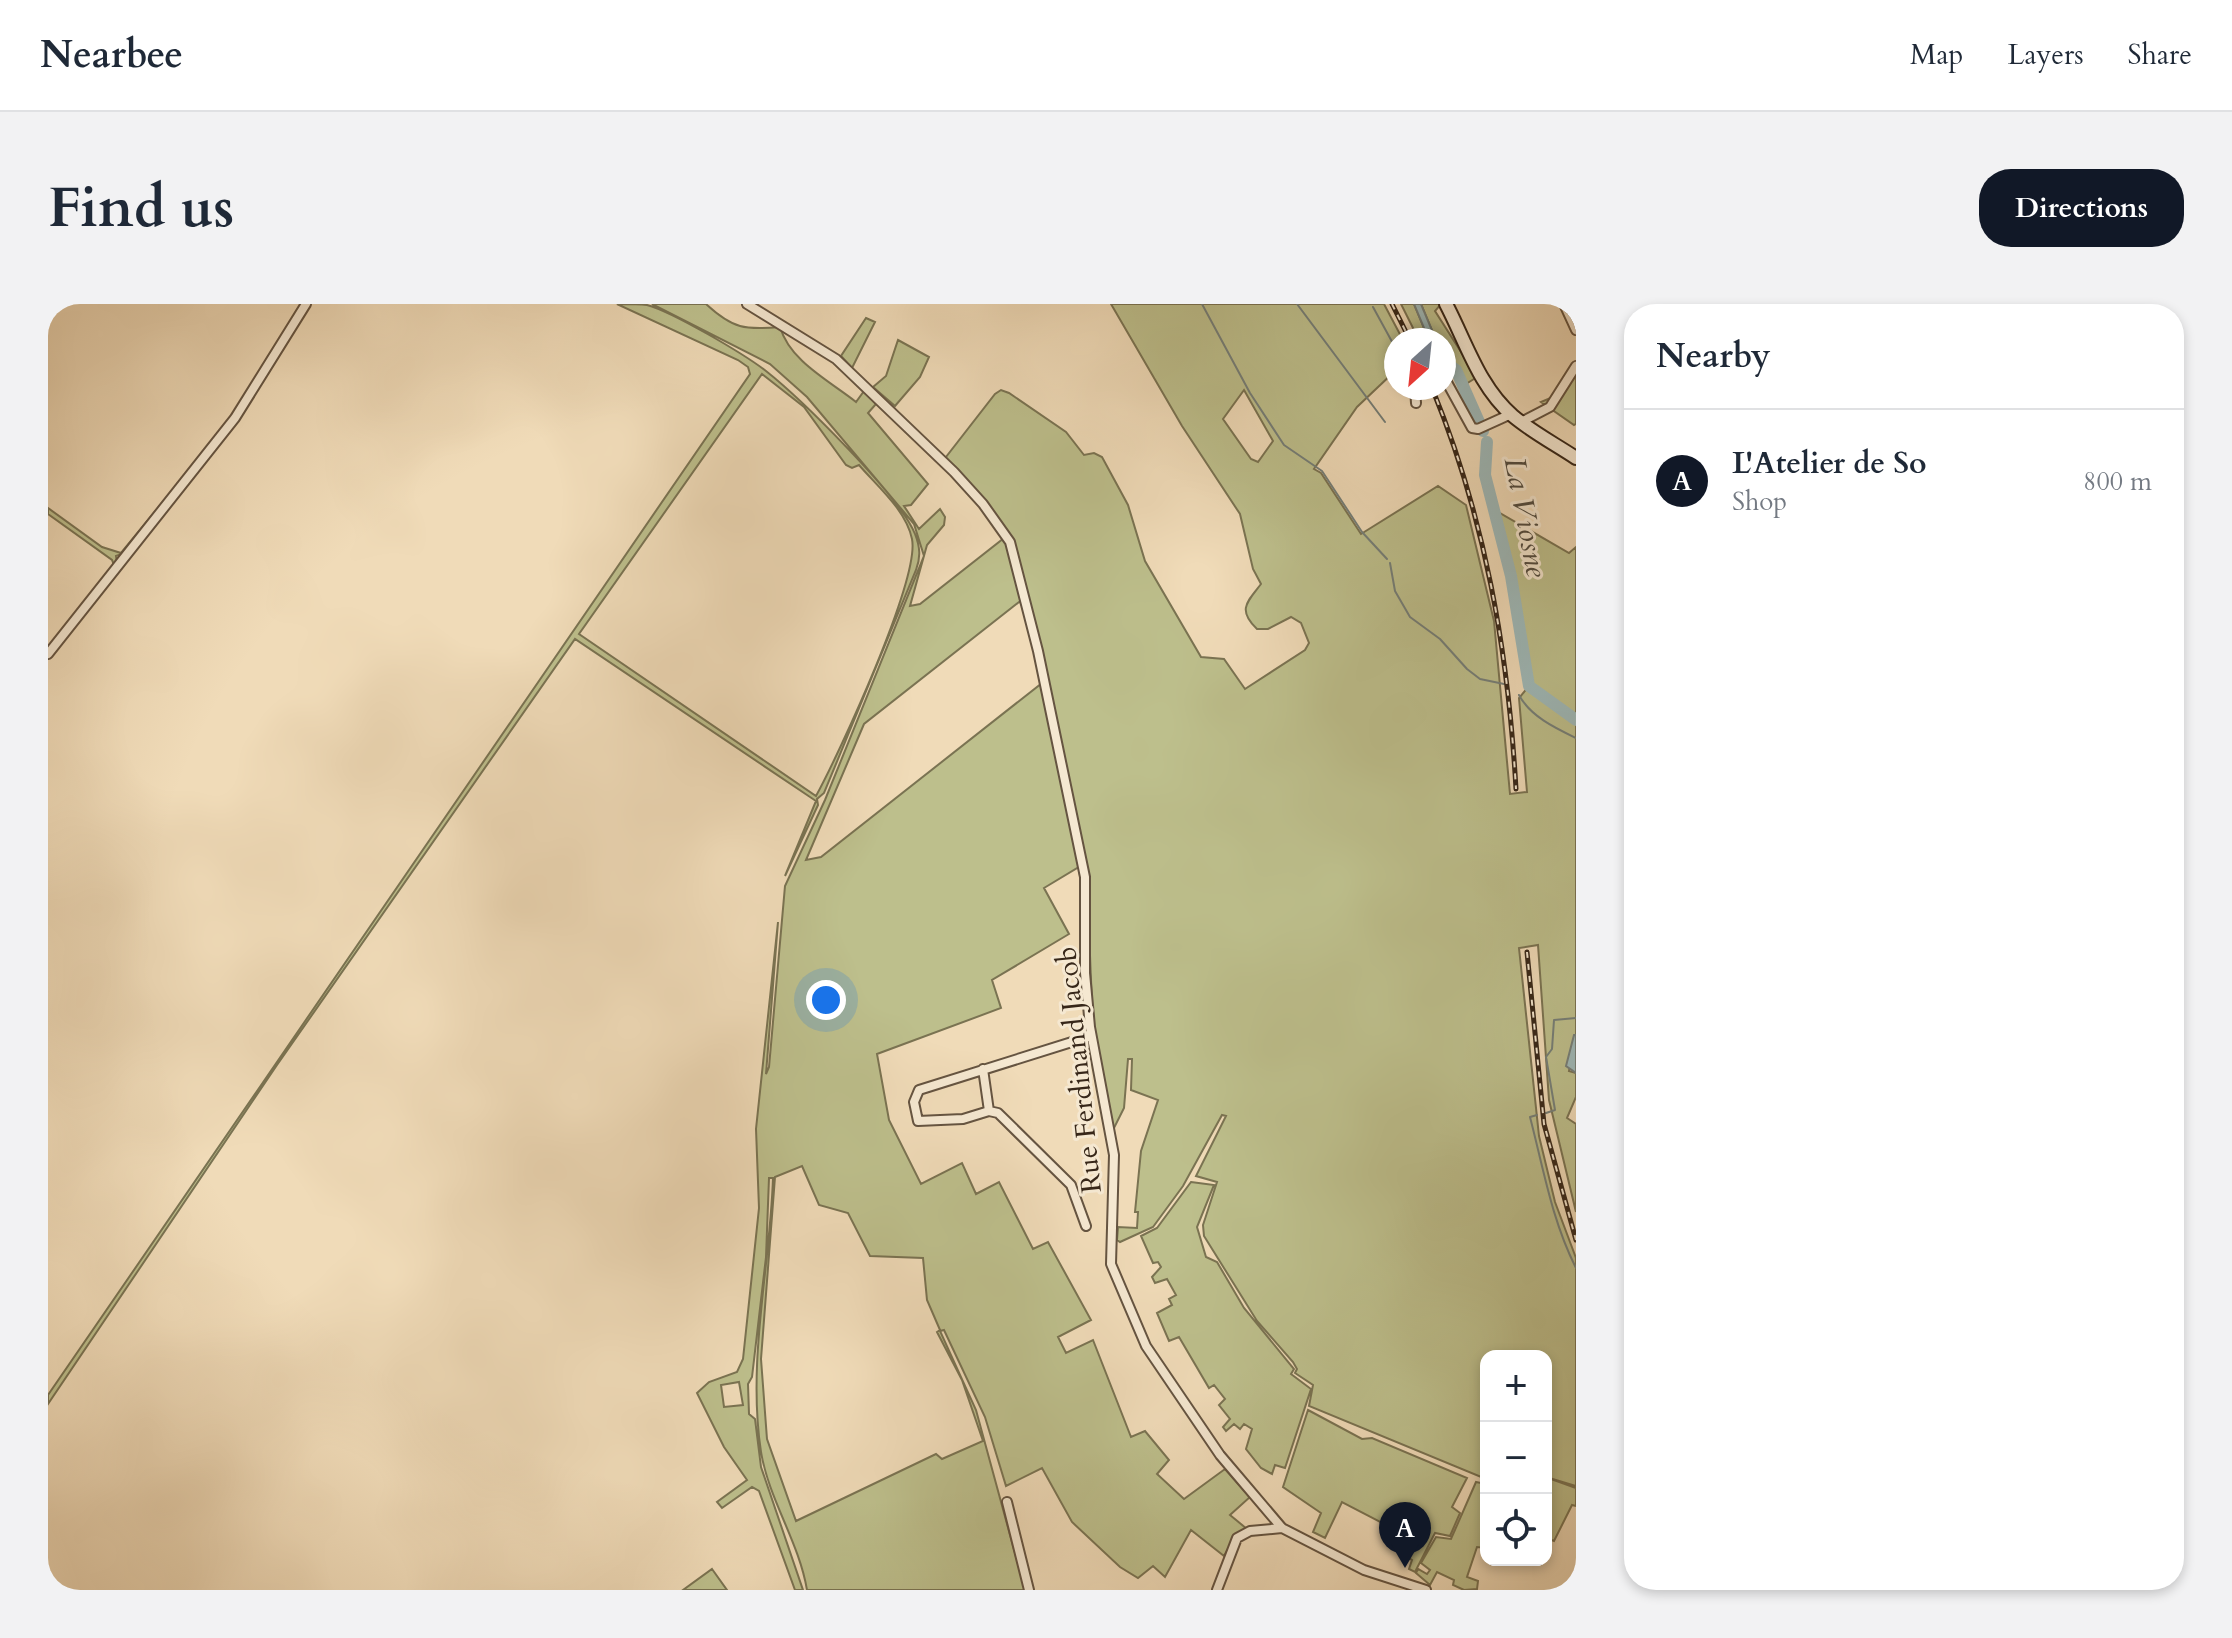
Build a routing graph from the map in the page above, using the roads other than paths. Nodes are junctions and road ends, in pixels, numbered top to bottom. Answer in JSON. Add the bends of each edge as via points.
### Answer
{"nodes":[{"id":1,"x":306,"y":304,"type":"edge"},
{"id":2,"x":747,"y":304,"type":"edge"},
{"id":3,"x":1446,"y":304,"type":"edge"},
{"id":4,"x":1564,"y":304,"type":"edge"},
{"id":5,"x":1576,"y":330,"type":"edge"},
{"id":6,"x":1576,"y":366,"type":"edge"},
{"id":7,"x":1416,"y":400,"type":"edge"},
{"id":8,"x":1456,"y":400,"type":"edge"},
{"id":9,"x":1416,"y":403,"type":"dead end"},
{"id":10,"x":1516,"y":418,"type":"junction"},
{"id":11,"x":1576,"y":458,"type":"edge"},
{"id":12,"x":48,"y":654,"type":"edge"},
{"id":13,"x":1091,"y":1036,"type":"junction"},
{"id":14,"x":983,"y":1069,"type":"junction"},
{"id":15,"x":989,"y":1111,"type":"junction"},
{"id":16,"x":1086,"y":1226,"type":"dead end"},
{"id":17,"x":1007,"y":1502,"type":"dead end"},
{"id":18,"x":1282,"y":1528,"type":"junction"},
{"id":19,"x":1029,"y":1590,"type":"edge"},
{"id":20,"x":1217,"y":1590,"type":"edge"},
{"id":21,"x":1426,"y":1590,"type":"edge"}],
"edges":[{"from":1,"to":12,"type":"street","via":[[235,418]]},
{"from":2,"to":13,"type":"street","name":"Rue Ferdinand Jacob","via":[[836,359],[954,472],[1010,542],[1085,877]]},
{"from":3,"to":10,"type":"main road","via":[[1481,375]]},
{"from":4,"to":5,"type":"street"},
{"from":6,"to":10,"type":"street","via":[[1550,407]]},
{"from":7,"to":9,"type":"street"},
{"from":8,"to":10,"type":"street","via":[[1468,425]]},
{"from":10,"to":11,"type":"main road"},
{"from":13,"to":14,"type":"street"},
{"from":13,"to":18,"type":"street","name":"Rue Ferdinand Jacob","via":[[1114,1155],[1113,1274],[1158,1369],[1237,1477]]},
{"from":14,"to":15,"type":"street"},
{"from":14,"to":15,"type":"street","via":[[919,1090],[914,1102],[918,1121],[963,1119]]},
{"from":15,"to":16,"type":"street","via":[[1014,1127],[1071,1185]]},
{"from":17,"to":19,"type":"street"},
{"from":18,"to":20,"type":"street","via":[[1250,1531],[1237,1538]]},
{"from":18,"to":21,"type":"street","name":"Rue Ferdinand Jacob","via":[[1364,1570]]}]}
